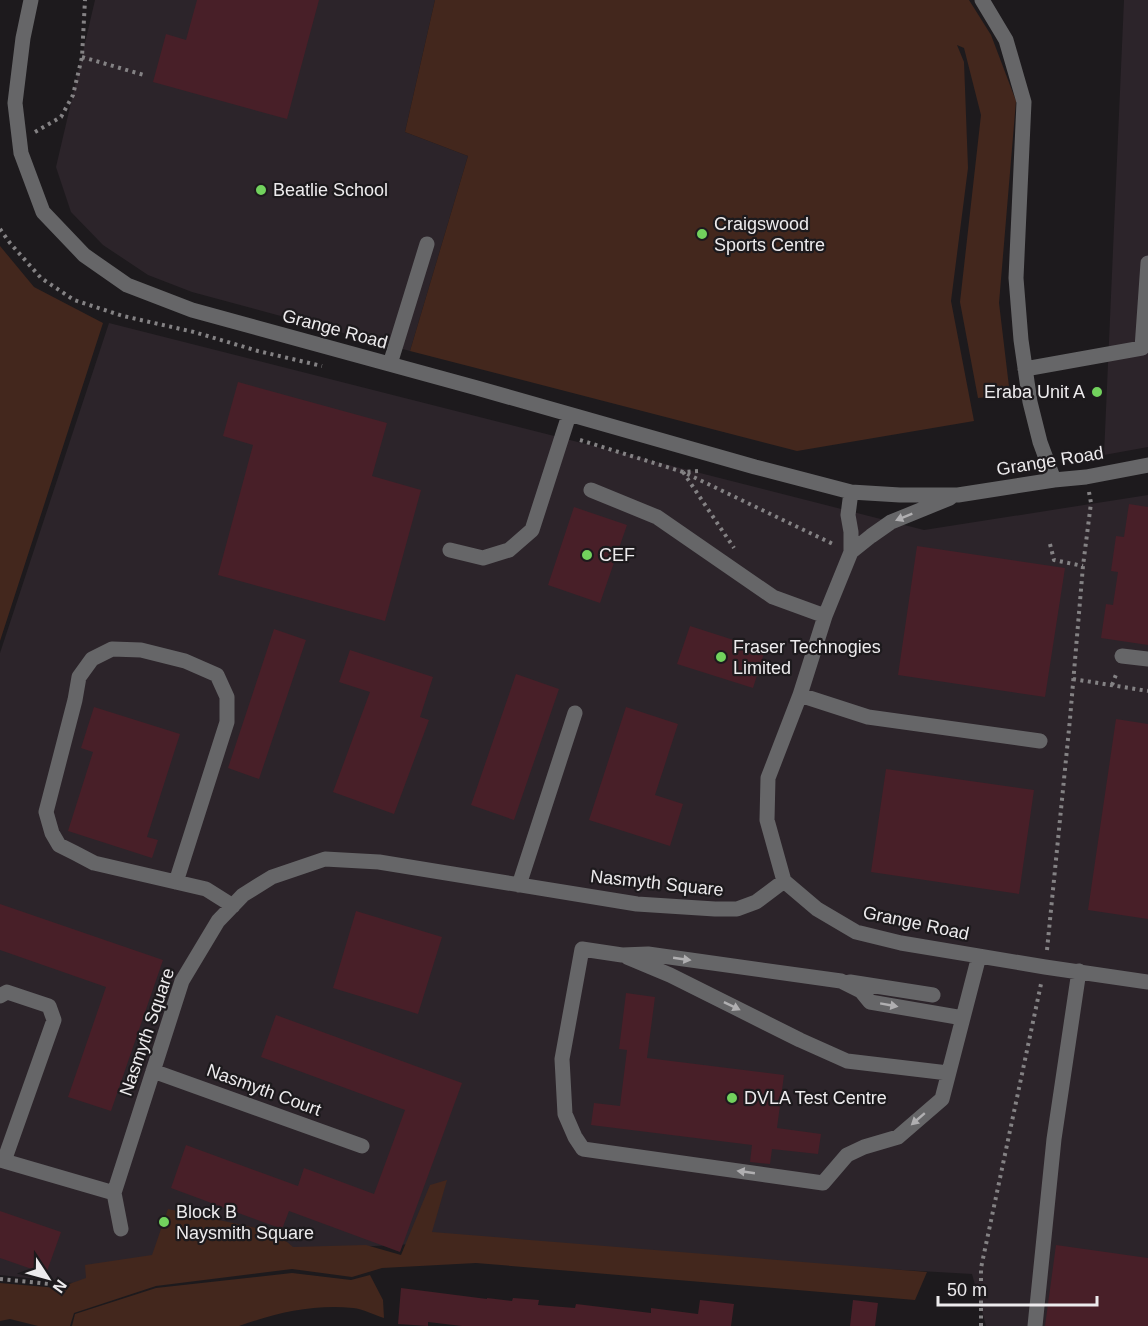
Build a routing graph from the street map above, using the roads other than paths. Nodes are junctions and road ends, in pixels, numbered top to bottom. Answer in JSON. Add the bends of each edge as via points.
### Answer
{"nodes":[{"id":1,"x":31,"y":0,"type":"edge"},
{"id":2,"x":982,"y":0,"type":"edge"},
{"id":3,"x":427,"y":244,"type":"dead end"},
{"id":4,"x":1148,"y":264,"type":"edge"},
{"id":5,"x":390,"y":364,"type":"junction"},
{"id":6,"x":1025,"y":369,"type":"junction"},
{"id":7,"x":569,"y":415,"type":"junction"},
{"id":8,"x":1148,"y":465,"type":"edge"},
{"id":9,"x":1054,"y":480,"type":"junction"},
{"id":10,"x":591,"y":490,"type":"dead end"},
{"id":11,"x":851,"y":492,"type":"junction"},
{"id":12,"x":958,"y":495,"type":"junction"},
{"id":13,"x":450,"y":550,"type":"dead end"},
{"id":14,"x":851,"y":552,"type":"junction"},
{"id":15,"x":825,"y":616,"type":"junction"},
{"id":16,"x":1122,"y":656,"type":"dead end"},
{"id":17,"x":1148,"y":659,"type":"edge"},
{"id":18,"x":800,"y":695,"type":"junction"},
{"id":19,"x":575,"y":713,"type":"dead end"},
{"id":20,"x":1040,"y":741,"type":"dead end"},
{"id":21,"x":784,"y":881,"type":"junction"},
{"id":22,"x":176,"y":882,"type":"junction"},
{"id":23,"x":519,"y":885,"type":"junction"},
{"id":24,"x":233,"y":906,"type":"junction"},
{"id":25,"x":622,"y":955,"type":"junction"},
{"id":26,"x":979,"y":956,"type":"junction"},
{"id":27,"x":1079,"y":971,"type":"junction"},
{"id":28,"x":841,"y":981,"type":"junction"},
{"id":29,"x":1148,"y":982,"type":"edge"},
{"id":30,"x":933,"y":995,"type":"dead end"},
{"id":31,"x":0,"y":996,"type":"edge"},
{"id":32,"x":963,"y":1017,"type":"junction"},
{"id":33,"x":153,"y":1071,"type":"junction"},
{"id":34,"x":948,"y":1072,"type":"junction"},
{"id":35,"x":363,"y":1146,"type":"dead end"},
{"id":36,"x":2,"y":1161,"type":"edge"},
{"id":37,"x":114,"y":1193,"type":"junction"},
{"id":38,"x":121,"y":1229,"type":"dead end"},
{"id":39,"x":1035,"y":1326,"type":"edge"}],
"edges":[{"from":1,"to":5,"type":"street","name":"Grange Road","via":[[15,103],[21,153],[43,212],[84,255],[127,285],[192,310]]},
{"from":2,"to":6,"type":"street","via":[[1006,40],[1024,102],[1016,278]]},
{"from":3,"to":5,"type":"street"},
{"from":4,"to":6,"type":"street","via":[[1142,348]]},
{"from":5,"to":7,"type":"street","name":"Grange Road"},
{"from":6,"to":9,"type":"street","via":[[1040,442]]},
{"from":7,"to":11,"type":"street","name":"Grange Road"},
{"from":7,"to":13,"type":"street","via":[[532,530],[509,550],[483,558]]},
{"from":8,"to":9,"type":"street","name":"Grange Road"},
{"from":9,"to":12,"type":"street","name":"Grange Road"},
{"from":10,"to":15,"type":"street","via":[[657,517],[773,597]]},
{"from":11,"to":12,"type":"street","name":"Grange Road"},
{"from":11,"to":14,"type":"street","name":"Grange Road"},
{"from":12,"to":14,"type":"street","name":"Grange Road","one_way":true,"via":[[891,522]]},
{"from":14,"to":15,"type":"street","name":"Grange Road"},
{"from":15,"to":18,"type":"street","name":"Grange Road"},
{"from":16,"to":17,"type":"street"},
{"from":18,"to":20,"type":"street","via":[[868,717]]},
{"from":18,"to":21,"type":"street","name":"Grange Road","via":[[768,778],[767,820]]},
{"from":19,"to":23,"type":"street"},
{"from":21,"to":23,"type":"street","name":"Nasmyth Square","via":[[756,902],[737,909],[637,904]]},
{"from":21,"to":26,"type":"street","name":"Grange Road","via":[[817,909],[856,932]]},
{"from":22,"to":22,"type":"street","via":[[94,863],[60,845],[46,812],[79,677],[92,659],[112,649],[141,650],[184,661],[217,675],[227,697],[227,722]]},
{"from":22,"to":24,"type":"street","via":[[206,889]]},
{"from":23,"to":24,"type":"street","name":"Nasmyth Square","via":[[380,862],[325,859],[272,877]]},
{"from":24,"to":33,"type":"street","name":"Nasmyth Square","via":[[218,921],[182,981]]},
{"from":25,"to":28,"type":"street","one_way":true,"via":[[648,954]]},
{"from":25,"to":34,"type":"street","one_way":true,"via":[[847,1061]]},
{"from":34,"to":25,"type":"street","one_way":true,"via":[[942,1098],[898,1137],[847,1155],[823,1183],[583,1149],[565,1114],[562,1059],[582,949]]},
{"from":26,"to":27,"type":"street","name":"Grange Road"},
{"from":26,"to":32,"type":"street"},
{"from":27,"to":29,"type":"street","name":"Grange Road"},
{"from":27,"to":39,"type":"street","via":[[1054,1139]]},
{"from":28,"to":30,"type":"street"},
{"from":28,"to":32,"type":"street","one_way":true,"via":[[861,991],[870,1002]]},
{"from":31,"to":36,"type":"street","via":[[7,992],[49,1006],[54,1020]]},
{"from":32,"to":34,"type":"street"},
{"from":33,"to":35,"type":"street","name":"Nasmyth Court"},
{"from":33,"to":37,"type":"street","name":"Nasmyth Square"},
{"from":36,"to":37,"type":"street"},
{"from":37,"to":38,"type":"street","name":"Nasmyth Square"}]}
